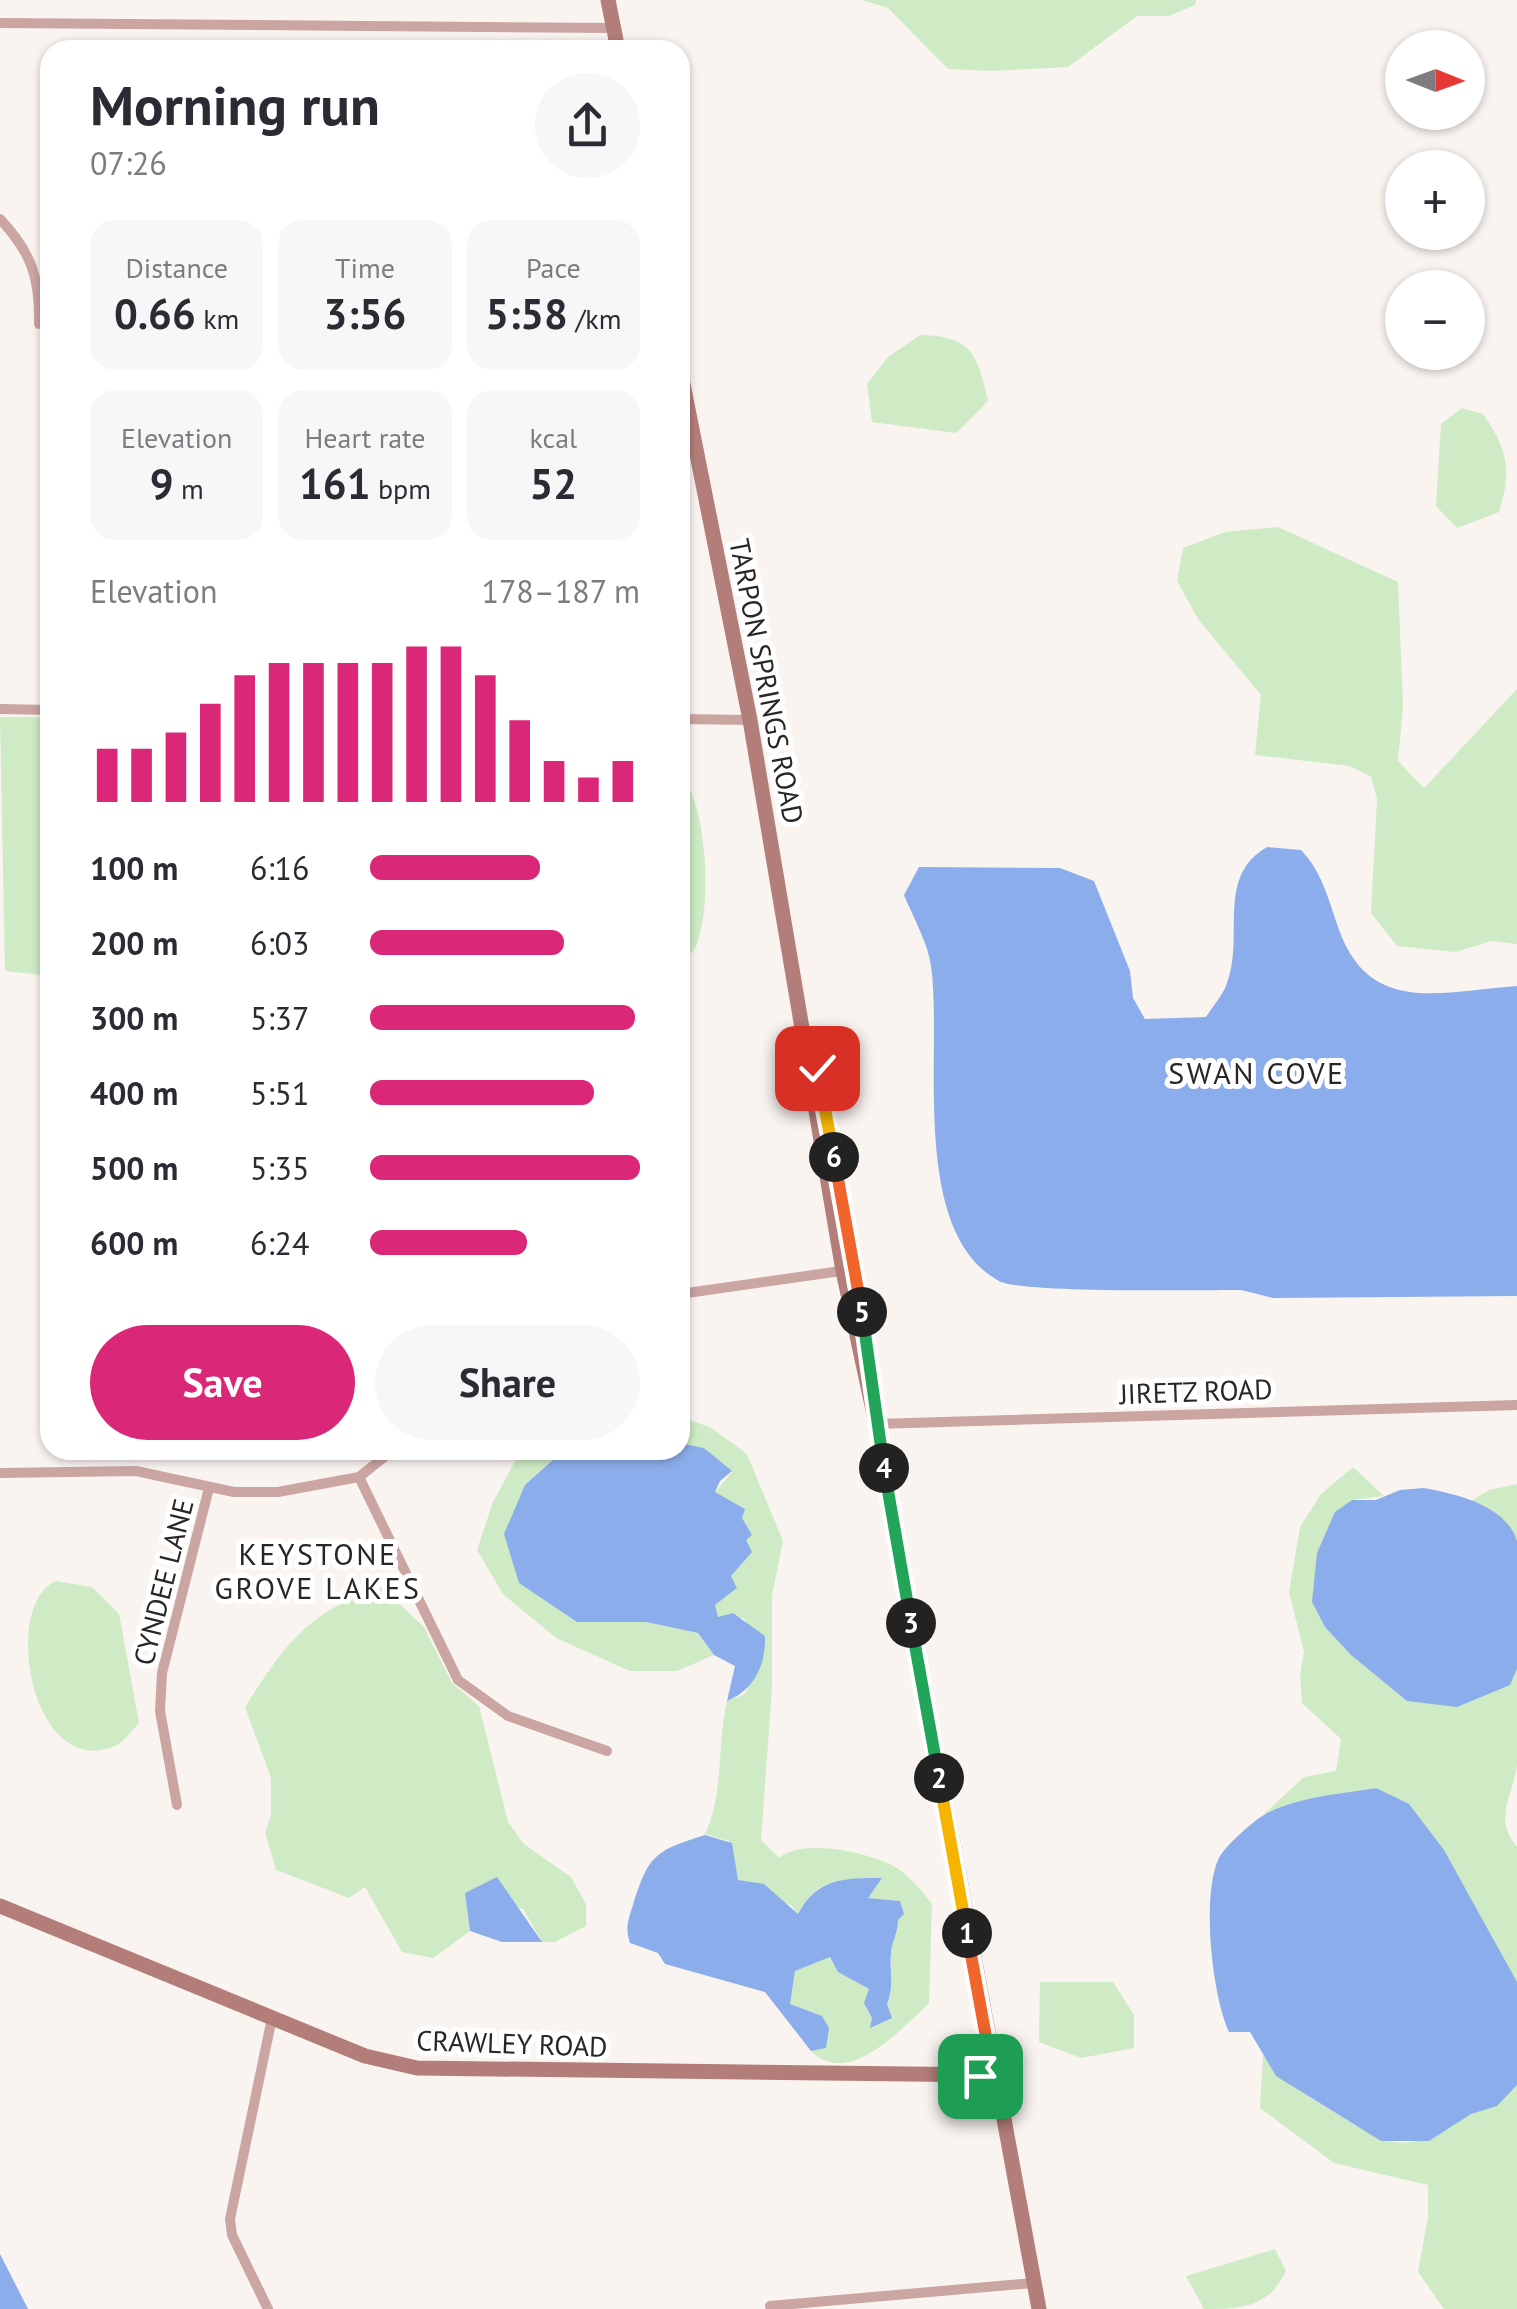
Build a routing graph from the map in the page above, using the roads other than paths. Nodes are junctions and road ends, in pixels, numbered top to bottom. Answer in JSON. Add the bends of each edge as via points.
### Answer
{"nodes":[{"id":1,"x":608,"y":0,"type":"edge"},
{"id":2,"x":0,"y":23,"type":"edge"},
{"id":3,"x":613,"y":28,"type":"junction"},
{"id":4,"x":616,"y":40,"type":"edge"},
{"id":5,"x":0,"y":219,"type":"edge"},
{"id":6,"x":39,"y":324,"type":"dead end"},
{"id":7,"x":690,"y":419,"type":"edge"},
{"id":8,"x":0,"y":709,"type":"edge"},
{"id":9,"x":40,"y":710,"type":"edge"},
{"id":10,"x":690,"y":719,"type":"edge"},
{"id":11,"x":750,"y":720,"type":"junction"},
{"id":12,"x":849,"y":1270,"type":"junction"},
{"id":13,"x":690,"y":1293,"type":"edge"},
{"id":14,"x":1517,"y":1405,"type":"edge"},
{"id":15,"x":876,"y":1424,"type":"junction"},
{"id":16,"x":380,"y":1460,"type":"edge"},
{"id":17,"x":0,"y":1473,"type":"edge"},
{"id":18,"x":359,"y":1477,"type":"junction"},
{"id":19,"x":209,"y":1488,"type":"junction"},
{"id":20,"x":608,"y":1751,"type":"dead end"},
{"id":21,"x":177,"y":1804,"type":"dead end"},
{"id":22,"x":0,"y":1906,"type":"edge"},
{"id":23,"x":272,"y":2018,"type":"junction"},
{"id":24,"x":993,"y":2075,"type":"junction"},
{"id":25,"x":1032,"y":2283,"type":"junction"},
{"id":26,"x":770,"y":2306,"type":"dead end"},
{"id":27,"x":268,"y":2309,"type":"edge"},
{"id":28,"x":1039,"y":2309,"type":"edge"}],
"edges":[{"from":1,"to":3,"type":"main road"},
{"from":2,"to":3,"type":"street"},
{"from":3,"to":4,"type":"main road"},
{"from":5,"to":6,"type":"street","via":[[33,260]]},
{"from":7,"to":11,"type":"main road","name":"TARPON SPRINGS ROAD"},
{"from":8,"to":9,"type":"street"},
{"from":10,"to":11,"type":"street"},
{"from":11,"to":12,"type":"main road","name":"TARPON SPRINGS ROAD","via":[[808,1071]]},
{"from":12,"to":13,"type":"street"},
{"from":12,"to":15,"type":"main road","name":"TARPON SPRINGS ROAD"},
{"from":14,"to":15,"type":"street","name":"JIRETZ ROAD"},
{"from":15,"to":24,"type":"main road","name":"TARPON SPRINGS ROAD"},
{"from":16,"to":18,"type":"street"},
{"from":17,"to":19,"type":"street","via":[[136,1471]]},
{"from":18,"to":19,"type":"street","via":[[278,1492]]},
{"from":18,"to":20,"type":"street","via":[[458,1680],[508,1716]]},
{"from":19,"to":21,"type":"street","name":"CYNDEE LANE","via":[[162,1673],[160,1712]]},
{"from":22,"to":23,"type":"main road","name":"CRAWLEY ROAD"},
{"from":23,"to":24,"type":"main road","name":"CRAWLEY ROAD","via":[[365,2056],[417,2068]]},
{"from":23,"to":27,"type":"street","via":[[230,2219]]},
{"from":24,"to":25,"type":"main road","name":"TARPON SPRINGS ROAD"},
{"from":25,"to":26,"type":"street"},
{"from":25,"to":28,"type":"main road","name":"TARPON SPRINGS ROAD"}]}
